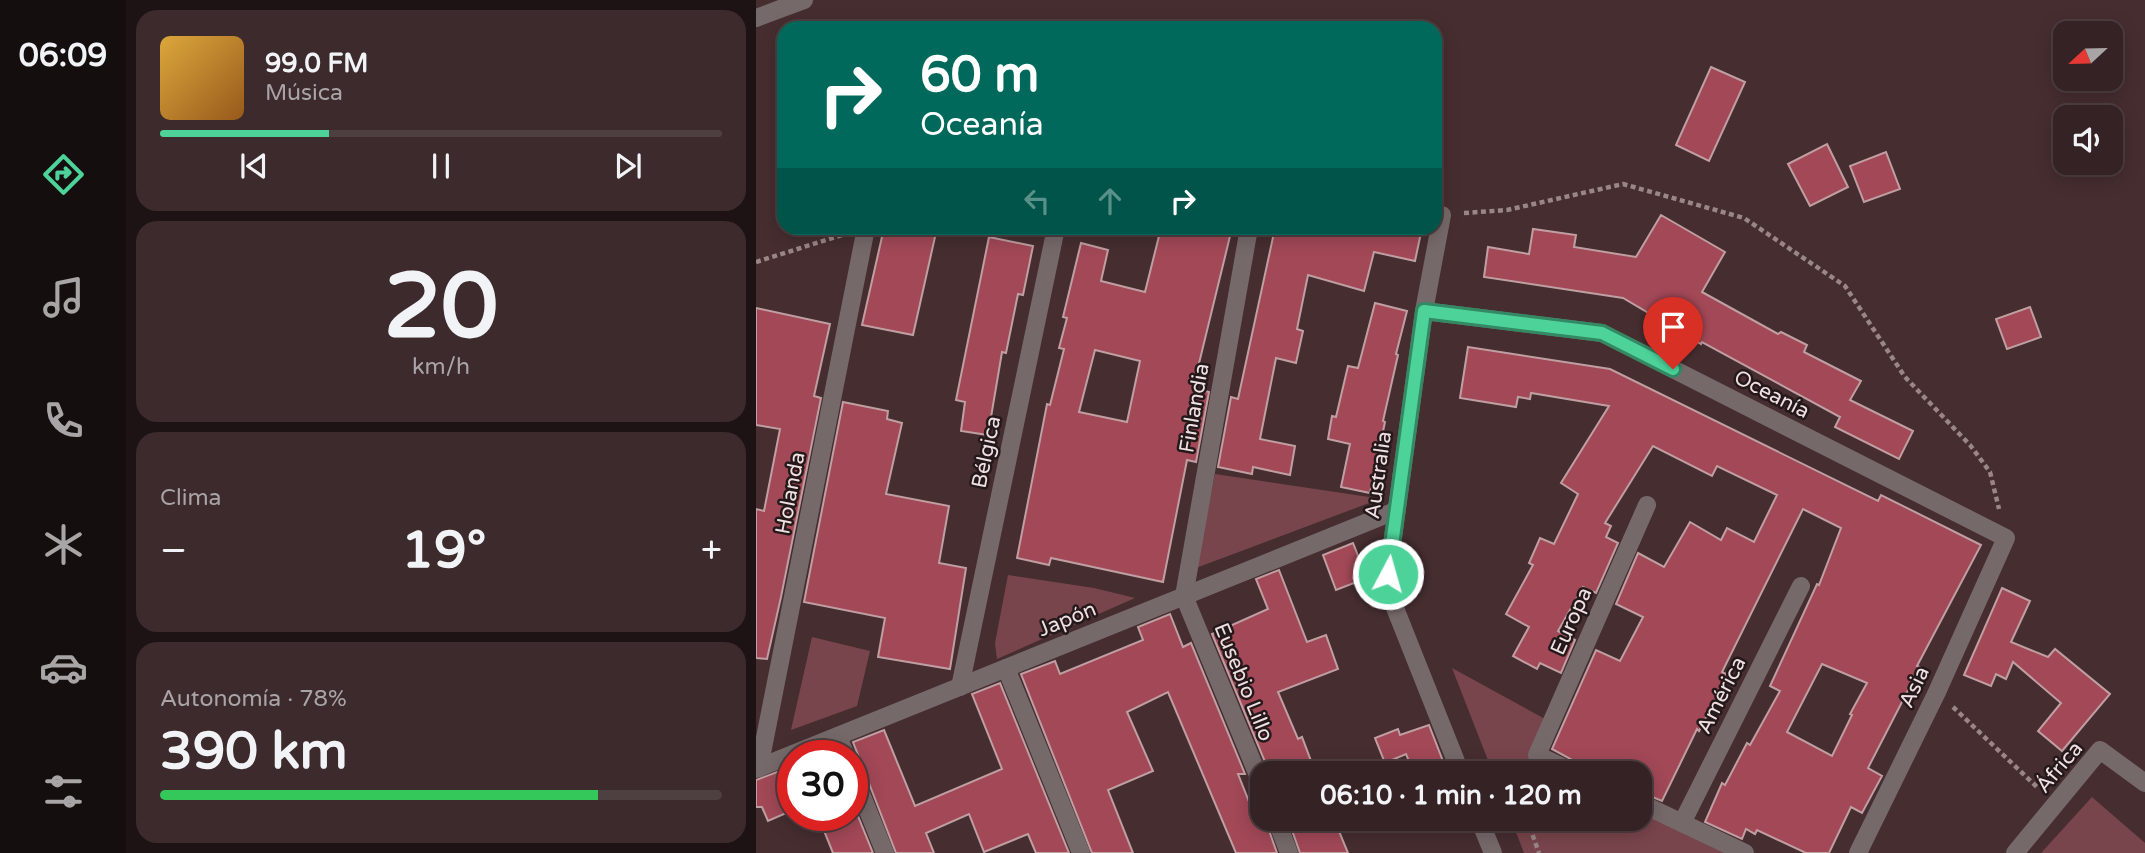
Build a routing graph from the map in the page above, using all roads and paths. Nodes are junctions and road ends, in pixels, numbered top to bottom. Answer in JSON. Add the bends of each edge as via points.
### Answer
{"nodes":[{"id":1,"x":804,"y":0,"type":"edge"},
{"id":2,"x":756,"y":18,"type":"edge"},
{"id":3,"x":1442,"y":215,"type":"edge"},
{"id":4,"x":843,"y":235,"type":"edge"},
{"id":5,"x":865,"y":235,"type":"edge"},
{"id":6,"x":1055,"y":235,"type":"edge"},
{"id":7,"x":1248,"y":235,"type":"edge"},
{"id":8,"x":1438,"y":235,"type":"edge"},
{"id":9,"x":756,"y":262,"type":"edge"},
{"id":10,"x":1424,"y":311,"type":"junction"},
{"id":11,"x":1647,"y":505,"type":"dead end"},
{"id":12,"x":1395,"y":511,"type":"junction"},
{"id":13,"x":2006,"y":538,"type":"junction"},
{"id":14,"x":1801,"y":586,"type":"dead end"},
{"id":15,"x":1184,"y":596,"type":"junction"},
{"id":16,"x":1006,"y":668,"type":"junction"},
{"id":17,"x":960,"y":687,"type":"junction"},
{"id":18,"x":1937,"y":692,"type":"junction"},
{"id":19,"x":838,"y":736,"type":"junction"},
{"id":20,"x":840,"y":740,"type":"edge"},
{"id":21,"x":1252,"y":761,"type":"edge"},
{"id":22,"x":1456,"y":761,"type":"edge"},
{"id":23,"x":1550,"y":761,"type":"edge"},
{"id":24,"x":758,"y":768,"type":"edge"},
{"id":25,"x":2145,"y":783,"type":"edge"},
{"id":26,"x":2056,"y":806,"type":"junction"},
{"id":27,"x":1652,"y":809,"type":"edge"},
{"id":28,"x":868,"y":810,"type":"edge"},
{"id":29,"x":1682,"y":824,"type":"junction"},
{"id":30,"x":1281,"y":831,"type":"edge"},
{"id":31,"x":1484,"y":831,"type":"edge"},
{"id":32,"x":1531,"y":831,"type":"edge"},
{"id":33,"x":886,"y":853,"type":"edge"},
{"id":34,"x":1081,"y":853,"type":"edge"},
{"id":35,"x":1289,"y":853,"type":"edge"},
{"id":36,"x":1493,"y":853,"type":"edge"},
{"id":37,"x":1539,"y":853,"type":"edge"},
{"id":38,"x":1745,"y":853,"type":"edge"},
{"id":39,"x":1858,"y":853,"type":"edge"},
{"id":40,"x":2015,"y":853,"type":"edge"}],
"edges":[{"from":1,"to":2,"type":"street"},
{"from":3,"to":13,"type":"path","via":[[1507,210],[1623,184],[1744,218],[1844,286],[1905,377],[1990,472]]},
{"from":4,"to":9,"type":"path"},
{"from":5,"to":24,"type":"street","name":"Holanda"},
{"from":6,"to":17,"type":"street","name":"Bélgica"},
{"from":7,"to":15,"type":"street","name":"Finlandia"},
{"from":8,"to":10,"type":"street","name":"Australia"},
{"from":10,"to":12,"type":"street","name":"Australia"},
{"from":10,"to":13,"type":"street","name":"Oceanía","via":[[1602,333]]},
{"from":11,"to":23,"type":"street","name":"Europa","via":[[1537,755]]},
{"from":12,"to":15,"type":"street","name":"Japón"},
{"from":12,"to":22,"type":"street","name":"Australia","via":[[1388,574],[1393,603]]},
{"from":13,"to":18,"type":"street","name":"Asia"},
{"from":14,"to":29,"type":"street","name":"América"},
{"from":15,"to":16,"type":"street","name":"Japón"},
{"from":15,"to":21,"type":"street","name":"Eusebio Lillo"},
{"from":16,"to":17,"type":"street","name":"Japón"},
{"from":16,"to":34,"type":"street"},
{"from":17,"to":19,"type":"street","name":"Japón"},
{"from":18,"to":26,"type":"path"},
{"from":18,"to":39,"type":"street","name":"Asia"},
{"from":19,"to":20,"type":"street"},
{"from":19,"to":24,"type":"street","name":"Japón"},
{"from":25,"to":26,"type":"street","name":"África","via":[[2100,750]]},
{"from":26,"to":40,"type":"street","name":"África"},
{"from":27,"to":29,"type":"street"},
{"from":28,"to":33,"type":"street"},
{"from":29,"to":38,"type":"street"},
{"from":30,"to":35,"type":"street"},
{"from":31,"to":36,"type":"street"},
{"from":32,"to":37,"type":"path"}]}
